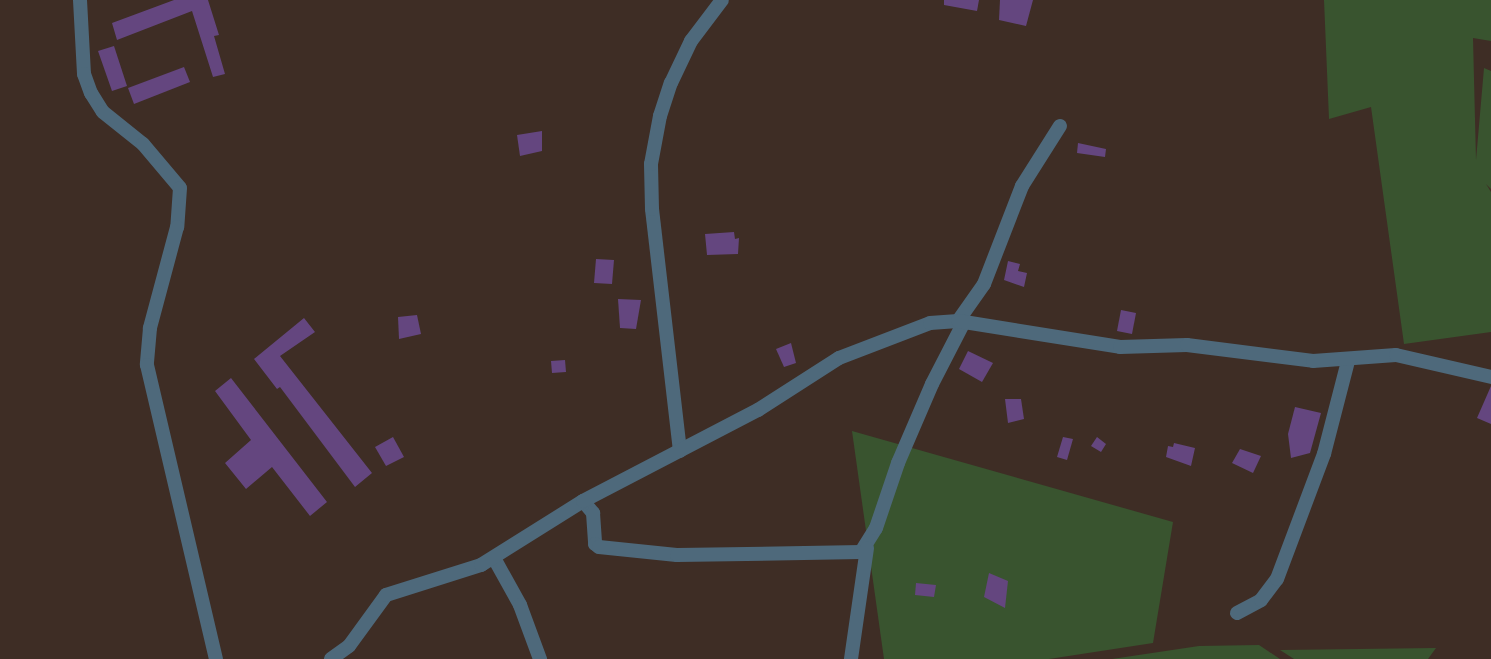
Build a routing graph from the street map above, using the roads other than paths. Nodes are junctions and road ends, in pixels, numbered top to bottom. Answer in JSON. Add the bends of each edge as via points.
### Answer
{"nodes":[{"id":1,"x":80,"y":0,"type":"edge"},
{"id":2,"x":722,"y":0,"type":"edge"},
{"id":3,"x":1060,"y":126,"type":"dead end"},
{"id":4,"x":961,"y":322,"type":"junction"},
{"id":5,"x":1348,"y":361,"type":"junction"},
{"id":6,"x":1491,"y":377,"type":"edge"},
{"id":7,"x":680,"y":451,"type":"junction"},
{"id":8,"x":582,"y":501,"type":"junction"},
{"id":9,"x":867,"y":548,"type":"junction"},
{"id":10,"x":494,"y":558,"type":"junction"},
{"id":11,"x":1237,"y":613,"type":"dead end"},
{"id":12,"x":335,"y":658,"type":"edge"},
{"id":13,"x":216,"y":659,"type":"edge"},
{"id":14,"x":540,"y":659,"type":"edge"},
{"id":15,"x":851,"y":659,"type":"edge"}],
"edges":[{"from":1,"to":13,"type":"street","via":[[84,74],[91,93],[103,112],[143,144],[180,188],[177,227],[150,328],[147,365]]},
{"from":2,"to":7,"type":"street","via":[[691,41],[671,83],[651,164],[652,209]]},
{"from":3,"to":4,"type":"street","via":[[1022,186],[984,284]]},
{"from":4,"to":5,"type":"street","via":[[1120,347],[1187,345],[1313,361]]},
{"from":4,"to":7,"type":"street","via":[[930,323],[864,346],[758,410]]},
{"from":4,"to":9,"type":"street","via":[[925,397]]},
{"from":5,"to":6,"type":"street","via":[[1396,354]]},
{"from":5,"to":11,"type":"street","via":[[1324,454],[1277,579],[1261,600]]},
{"from":7,"to":8,"type":"street"},
{"from":8,"to":9,"type":"street","via":[[593,513],[595,544],[599,547],[677,555],[837,555]]},
{"from":8,"to":10,"type":"street"},
{"from":9,"to":15,"type":"street"},
{"from":10,"to":12,"type":"street","via":[[386,595],[350,646]]},
{"from":10,"to":14,"type":"street","via":[[520,606]]}]}
